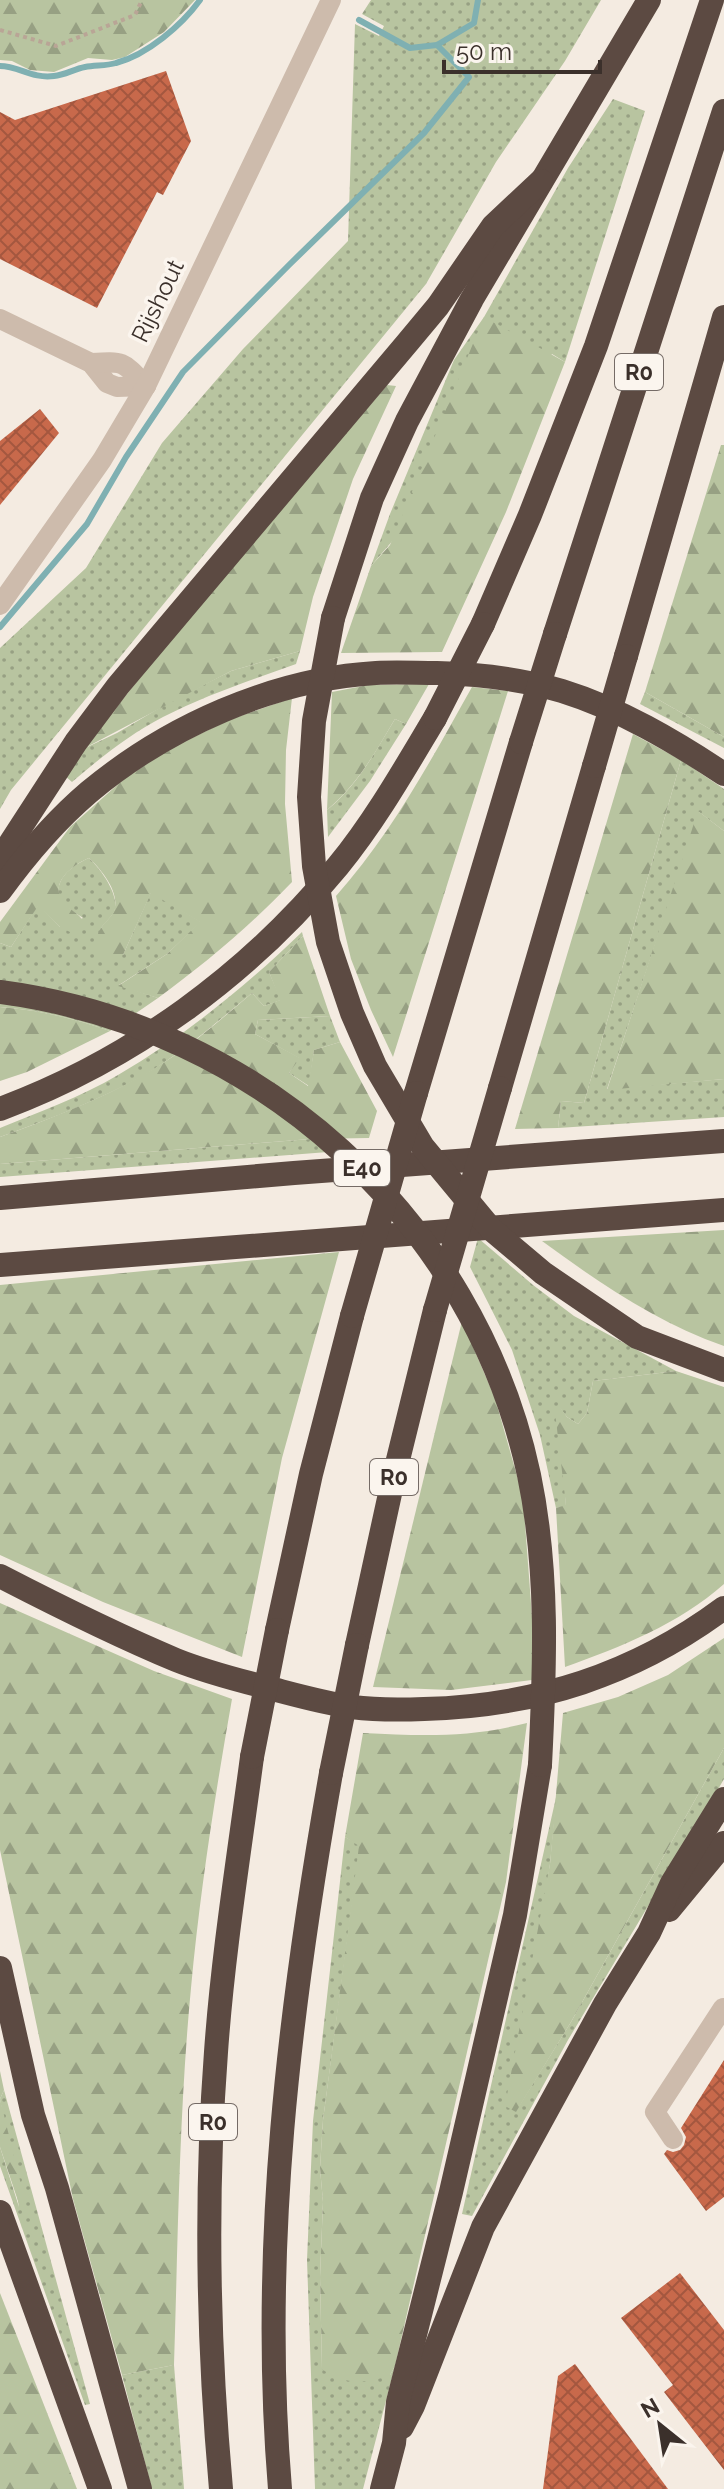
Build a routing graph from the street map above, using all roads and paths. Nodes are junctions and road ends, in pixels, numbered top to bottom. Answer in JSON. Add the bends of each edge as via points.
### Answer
{"nodes":[{"id":1,"x":142,"y":0,"type":"edge"},
{"id":2,"x":331,"y":0,"type":"edge"},
{"id":3,"x":649,"y":0,"type":"edge"},
{"id":4,"x":712,"y":0,"type":"edge"},
{"id":5,"x":0,"y":30,"type":"edge"},
{"id":6,"x":724,"y":111,"type":"edge"},
{"id":7,"x":541,"y":181,"type":"junction"},
{"id":8,"x":724,"y":317,"type":"edge"},
{"id":9,"x":0,"y":319,"type":"edge"},
{"id":10,"x":146,"y":386,"type":"junction"},
{"id":11,"x":0,"y":605,"type":"edge"},
{"id":12,"x":724,"y":774,"type":"edge"},
{"id":13,"x":0,"y":859,"type":"edge"},
{"id":14,"x":0,"y":891,"type":"edge"},
{"id":15,"x":0,"y":992,"type":"edge"},
{"id":16,"x":0,"y":1109,"type":"edge"},
{"id":17,"x":724,"y":1141,"type":"edge"},
{"id":18,"x":0,"y":1198,"type":"edge"},
{"id":19,"x":724,"y":1210,"type":"edge"},
{"id":20,"x":0,"y":1265,"type":"edge"},
{"id":21,"x":724,"y":1370,"type":"edge"},
{"id":22,"x":0,"y":1576,"type":"edge"},
{"id":23,"x":724,"y":1608,"type":"edge"},
{"id":24,"x":724,"y":1799,"type":"edge"},
{"id":25,"x":724,"y":1843,"type":"edge"},
{"id":26,"x":649,"y":1933,"type":"junction"},
{"id":27,"x":0,"y":1968,"type":"edge"},
{"id":28,"x":724,"y":2008,"type":"edge"},
{"id":29,"x":673,"y":2139,"type":"dead end"},
{"id":30,"x":0,"y":2212,"type":"edge"},
{"id":31,"x":394,"y":2443,"type":"junction"},
{"id":32,"x":100,"y":2489,"type":"edge"},
{"id":33,"x":140,"y":2489,"type":"edge"},
{"id":34,"x":221,"y":2489,"type":"edge"},
{"id":35,"x":280,"y":2489,"type":"edge"},
{"id":36,"x":382,"y":2489,"type":"edge"}],
"edges":[{"from":1,"to":5,"type":"path","via":[[135,15],[56,46]]},
{"from":2,"to":10,"type":"street","name":"Rijshout"},
{"from":3,"to":7,"type":"highway"},
{"from":4,"to":16,"type":"highway","bridge":true,"via":[[596,346],[530,515],[483,624],[397,781],[340,864],[266,944],[202,998],[105,1060]]},
{"from":6,"to":34,"type":"highway","number":"R0","bridge":true,"via":[[521,742],[416,1093],[311,1474],[277,1630],[252,1757],[217,2037],[209,2304]]},
{"from":7,"to":13,"type":"highway","via":[[493,226],[418,330],[118,686]]},
{"from":7,"to":21,"type":"highway","bridge":true,"via":[[472,299],[372,498],[333,618],[314,721],[309,797],[314,866],[328,942],[352,1013],[375,1066],[423,1147],[491,1229],[543,1273],[637,1337]]},
{"from":8,"to":35,"type":"highway","number":"R0","bridge":true,"via":[[435,1310],[357,1645],[308,1905],[285,2087],[274,2321]]},
{"from":9,"to":10,"type":"street","via":[[91,363],[107,383]]},
{"from":10,"to":11,"type":"street","name":"Rijshout","via":[[102,460]]},
{"from":12,"to":14,"type":"highway","via":[[647,728],[562,691],[479,674],[338,677],[241,704],[134,759],[52,827]]},
{"from":15,"to":31,"type":"highway","bridge":true,"via":[[108,1017],[204,1055],[296,1111],[343,1151],[392,1201],[453,1285],[501,1384],[529,1473],[544,1593],[540,1765],[515,1915],[398,2402]]},
{"from":17,"to":18,"type":"highway","number":"E40"},
{"from":19,"to":20,"type":"highway"},
{"from":22,"to":23,"type":"highway","via":[[223,1677],[353,1707],[408,1710],[503,1704],[571,1688],[663,1648]]},
{"from":24,"to":26,"type":"highway","via":[[672,1883]]},
{"from":25,"to":26,"type":"highway"},
{"from":26,"to":31,"type":"highway","via":[[483,2227]]},
{"from":27,"to":33,"type":"highway","via":[[33,2115]]},
{"from":28,"to":29,"type":"street","via":[[655,2112]]},
{"from":30,"to":32,"type":"highway"},
{"from":31,"to":36,"type":"highway"}]}
